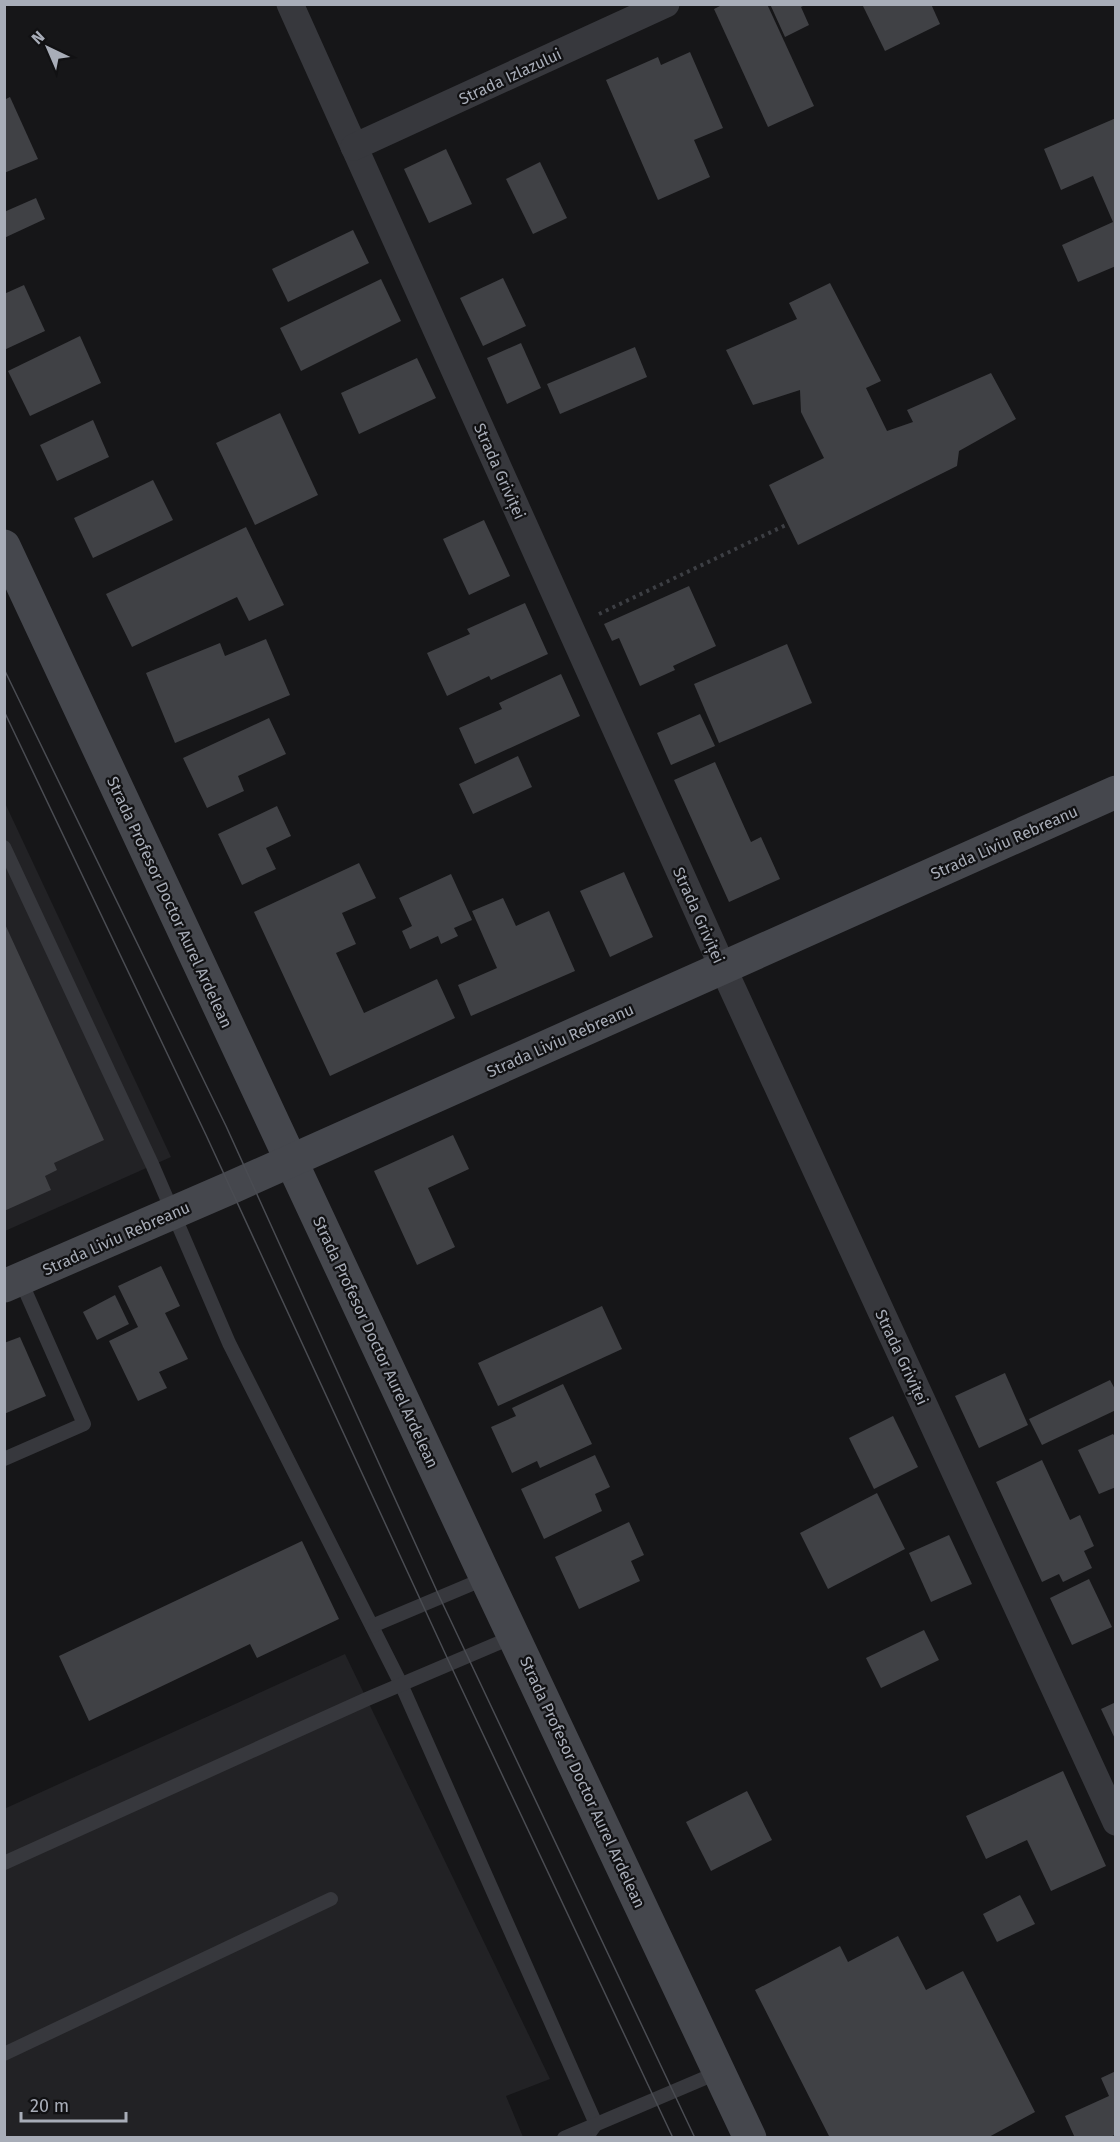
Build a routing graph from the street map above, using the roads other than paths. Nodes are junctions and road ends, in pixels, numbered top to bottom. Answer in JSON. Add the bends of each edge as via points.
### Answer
{"nodes":[{"id":1,"x":290,"y":4,"type":"edge"},
{"id":2,"x":666,"y":4,"type":"edge"},
{"id":3,"x":354,"y":147,"type":"junction"},
{"id":4,"x":5,"y":547,"type":"edge"},
{"id":5,"x":1116,"y":792,"type":"edge"},
{"id":6,"x":4,"y":847,"type":"edge"},
{"id":7,"x":723,"y":968,"type":"junction"},
{"id":8,"x":291,"y":1160,"type":"junction"},
{"id":9,"x":173,"y":1213,"type":"junction"},
{"id":10,"x":12,"y":1283,"type":"edge"},
{"id":11,"x":4,"y":1459,"type":"edge"},
{"id":12,"x":486,"y":1578,"type":"junction"},
{"id":13,"x":372,"y":1626,"type":"junction"},
{"id":14,"x":515,"y":1636,"type":"junction"},
{"id":15,"x":401,"y":1684,"type":"junction"},
{"id":16,"x":1116,"y":1822,"type":"edge"},
{"id":17,"x":4,"y":1863,"type":"edge"},
{"id":18,"x":331,"y":1899,"type":"dead end"},
{"id":19,"x":4,"y":2054,"type":"edge"},
{"id":20,"x":719,"y":2072,"type":"junction"},
{"id":21,"x":596,"y":2124,"type":"junction"},
{"id":22,"x":564,"y":2138,"type":"edge"},
{"id":23,"x":586,"y":2138,"type":"edge"},
{"id":24,"x":750,"y":2138,"type":"edge"}],
"edges":[{"from":1,"to":3,"type":"street","name":"Strada Griviței"},
{"from":2,"to":3,"type":"street","name":"Strada Izlazului"},
{"from":3,"to":7,"type":"street","name":"Strada Griviței"},
{"from":4,"to":8,"type":"main road","name":"Strada Profesor Doctor Aurel Ardelean"},
{"from":5,"to":7,"type":"main road","name":"Strada Liviu Rebreanu"},
{"from":6,"to":9,"type":"lane"},
{"from":7,"to":8,"type":"main road","name":"Strada Liviu Rebreanu"},
{"from":7,"to":16,"type":"street","name":"Strada Griviței"},
{"from":8,"to":9,"type":"main road","name":"Strada Liviu Rebreanu"},
{"from":8,"to":12,"type":"main road","name":"Strada Profesor Doctor Aurel Ardelean"},
{"from":9,"to":10,"type":"main road","name":"Strada Liviu Rebreanu"},
{"from":9,"to":13,"type":"lane","via":[[230,1343]]},
{"from":10,"to":11,"type":"lane","via":[[84,1424]]},
{"from":12,"to":13,"type":"lane"},
{"from":12,"to":14,"type":"main road","name":"Strada Profesor Doctor Aurel Ardelean"},
{"from":13,"to":15,"type":"lane"},
{"from":14,"to":15,"type":"lane"},
{"from":14,"to":20,"type":"main road","name":"Strada Profesor Doctor Aurel Ardelean"},
{"from":15,"to":17,"type":"lane"},
{"from":15,"to":21,"type":"lane"},
{"from":18,"to":19,"type":"lane"},
{"from":20,"to":21,"type":"lane"},
{"from":20,"to":24,"type":"main road","name":"Strada Profesor Doctor Aurel Ardelean"},
{"from":21,"to":22,"type":"lane"},
{"from":21,"to":23,"type":"lane"}]}
